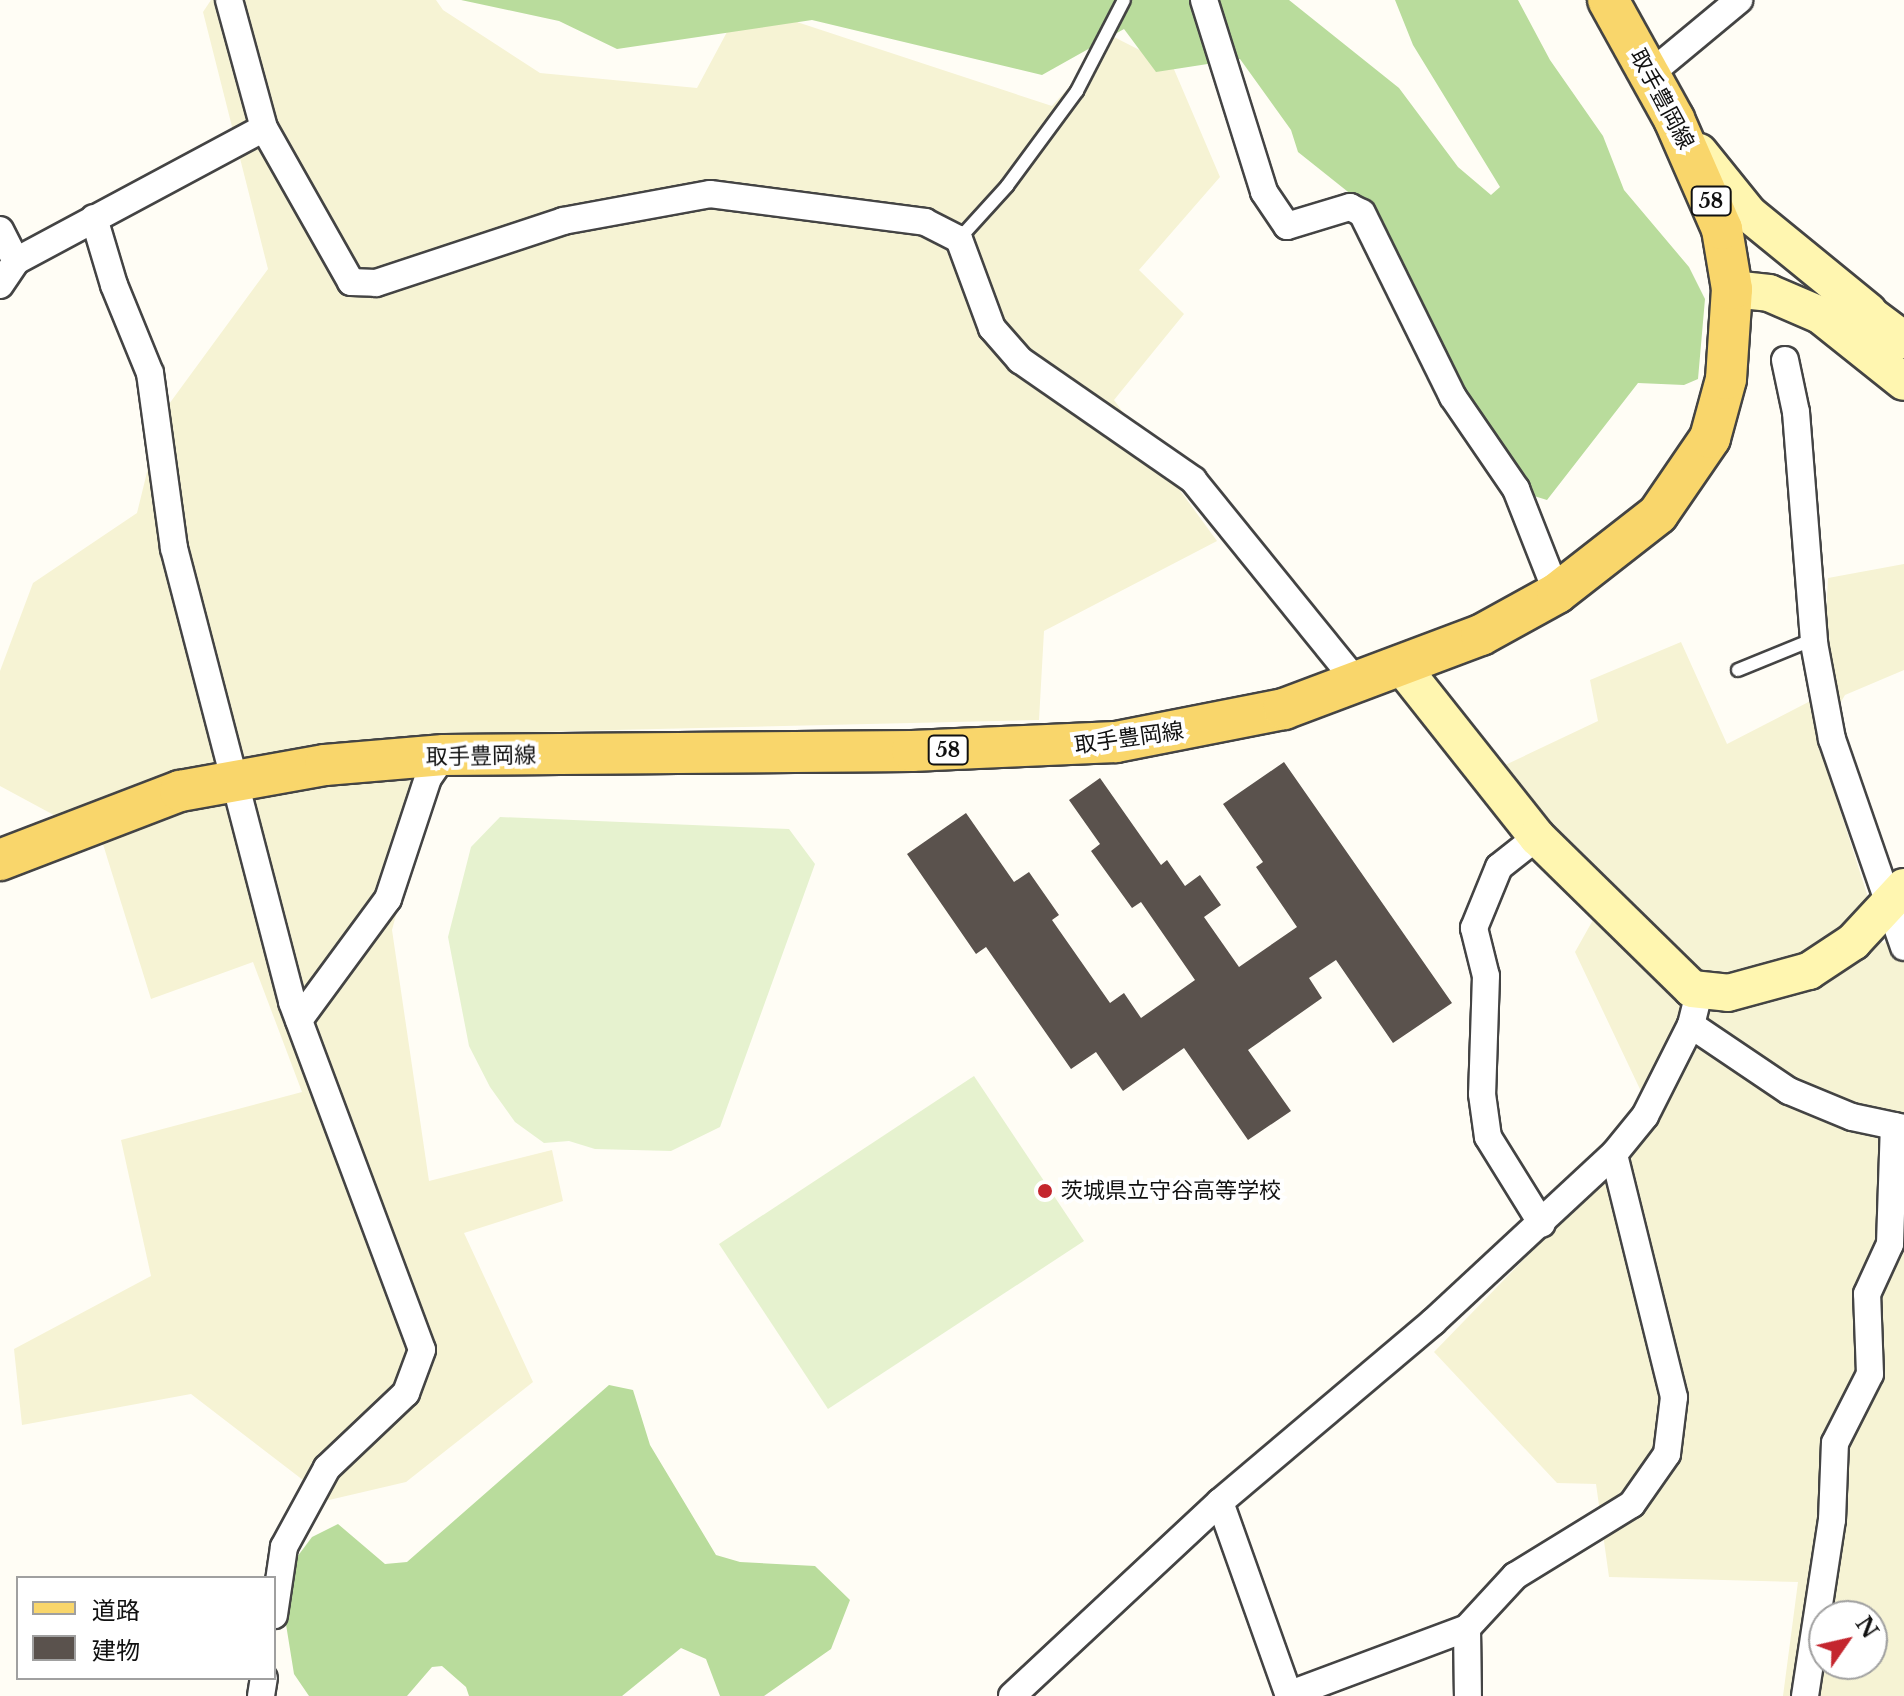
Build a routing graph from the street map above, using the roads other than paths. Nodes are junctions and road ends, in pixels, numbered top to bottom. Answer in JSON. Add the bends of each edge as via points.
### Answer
{"nodes":[{"id":1,"x":229,"y":0,"type":"edge"},
{"id":2,"x":1124,"y":0,"type":"edge"},
{"id":3,"x":1204,"y":0,"type":"edge"},
{"id":4,"x":1608,"y":0,"type":"edge"},
{"id":5,"x":1739,"y":0,"type":"edge"},
{"id":6,"x":1650,"y":74,"type":"junction"},
{"id":7,"x":1674,"y":119,"type":"junction"},
{"id":8,"x":264,"y":128,"type":"junction"},
{"id":9,"x":94,"y":218,"type":"junction"},
{"id":10,"x":0,"y":230,"type":"edge"},
{"id":11,"x":959,"y":239,"type":"junction"},
{"id":12,"x":16,"y":261,"type":"junction"},
{"id":13,"x":0,"y":285,"type":"edge"},
{"id":14,"x":1732,"y":289,"type":"junction"},
{"id":15,"x":1868,"y":311,"type":"junction"},
{"id":16,"x":1904,"y":340,"type":"edge"},
{"id":17,"x":1785,"y":360,"type":"dead end"},
{"id":18,"x":1904,"y":382,"type":"edge"},
{"id":19,"x":1557,"y":593,"type":"junction"},
{"id":20,"x":1814,"y":639,"type":"junction"},
{"id":21,"x":1403,"y":668,"type":"junction"},
{"id":22,"x":1738,"y":670,"type":"dead end"},
{"id":23,"x":1359,"y":685,"type":"junction"},
{"id":24,"x":444,"y":755,"type":"junction"},
{"id":25,"x":232,"y":779,"type":"junction"},
{"id":26,"x":1537,"y":837,"type":"junction"},
{"id":27,"x":0,"y":860,"type":"edge"},
{"id":28,"x":1896,"y":892,"type":"edge"},
{"id":29,"x":1904,"y":947,"type":"edge"},
{"id":30,"x":1695,"y":1008,"type":"junction"},
{"id":31,"x":299,"y":1020,"type":"junction"},
{"id":32,"x":1899,"y":1127,"type":"edge"},
{"id":33,"x":1614,"y":1154,"type":"junction"},
{"id":34,"x":1542,"y":1224,"type":"junction"},
{"id":35,"x":1220,"y":1502,"type":"junction"},
{"id":36,"x":276,"y":1601,"type":"edge"},
{"id":37,"x":1467,"y":1628,"type":"junction"},
{"id":38,"x":1012,"y":1696,"type":"edge"},
{"id":39,"x":1288,"y":1696,"type":"edge"},
{"id":40,"x":1468,"y":1696,"type":"edge"},
{"id":41,"x":1805,"y":1696,"type":"edge"}],
"edges":[{"from":1,"to":8,"type":"street"},
{"from":2,"to":11,"type":"lane","via":[[1077,91],[1007,186]]},
{"from":3,"to":19,"type":"street","via":[[1264,192],[1287,226],[1350,207],[1362,213],[1453,397],[1516,489]]},
{"from":4,"to":6,"type":"main road","name":"取手豊岡線","number":"58"},
{"from":5,"to":6,"type":"street"},
{"from":6,"to":7,"type":"main road","name":"取手豊岡線","number":"58"},
{"from":7,"to":14,"type":"main road","name":"取手豊岡線","number":"58","via":[[1722,229]]},
{"from":7,"to":15,"type":"street","via":[[1749,214]]},
{"from":8,"to":9,"type":"street"},
{"from":8,"to":11,"type":"street","via":[[351,282],[376,283],[563,221],[710,194],[925,222]]},
{"from":9,"to":12,"type":"street"},
{"from":9,"to":25,"type":"street","via":[[150,373],[174,548]]},
{"from":10,"to":12,"type":"street"},
{"from":11,"to":23,"type":"street","via":[[992,328],[1020,360],[1193,480]]},
{"from":12,"to":13,"type":"street"},
{"from":14,"to":15,"type":"street","via":[[1767,275],[1796,274]]},
{"from":14,"to":18,"type":"street","via":[[1769,293],[1820,315]]},
{"from":14,"to":19,"type":"main road","name":"取手豊岡線","number":"58","via":[[1726,379],[1710,438],[1658,514]]},
{"from":15,"to":16,"type":"street"},
{"from":17,"to":20,"type":"street","via":[[1796,412]]},
{"from":19,"to":21,"type":"main road","name":"取手豊岡線","number":"58","via":[[1481,635]]},
{"from":20,"to":22,"type":"lane"},
{"from":20,"to":28,"type":"street","via":[[1832,739]]},
{"from":21,"to":23,"type":"main road","name":"取手豊岡線","number":"58"},
{"from":21,"to":26,"type":"street"},
{"from":23,"to":24,"type":"main road","name":"取手豊岡線","number":"58","via":[[1237,721],[1057,747]]},
{"from":24,"to":25,"type":"main road","name":"取手豊岡線","number":"58"},
{"from":24,"to":31,"type":"street","via":[[428,778],[388,899]]},
{"from":25,"to":27,"type":"main road","name":"取手豊岡線","number":"58","via":[[138,804]]},
{"from":25,"to":31,"type":"street"},
{"from":26,"to":30,"type":"street","via":[[1684,984]]},
{"from":26,"to":34,"type":"street","via":[[1499,867],[1474,928],[1486,976],[1482,1094],[1488,1137]]},
{"from":28,"to":29,"type":"street"},
{"from":28,"to":30,"type":"street","via":[[1853,942],[1809,971],[1728,993]]},
{"from":30,"to":32,"type":"street","via":[[1789,1091],[1852,1117]]},
{"from":30,"to":33,"type":"street","via":[[1645,1116]]},
{"from":31,"to":36,"type":"street","via":[[422,1350],[406,1393],[327,1468],[284,1547]]},
{"from":32,"to":41,"type":"street","via":[[1890,1244],[1867,1294],[1870,1374],[1835,1443],[1832,1520]]},
{"from":33,"to":34,"type":"street"},
{"from":33,"to":37,"type":"street","via":[[1674,1397],[1667,1454],[1632,1504],[1515,1576]]},
{"from":34,"to":35,"type":"street"},
{"from":35,"to":38,"type":"street"},
{"from":35,"to":39,"type":"street"},
{"from":37,"to":39,"type":"street"},
{"from":37,"to":40,"type":"street"}]}
